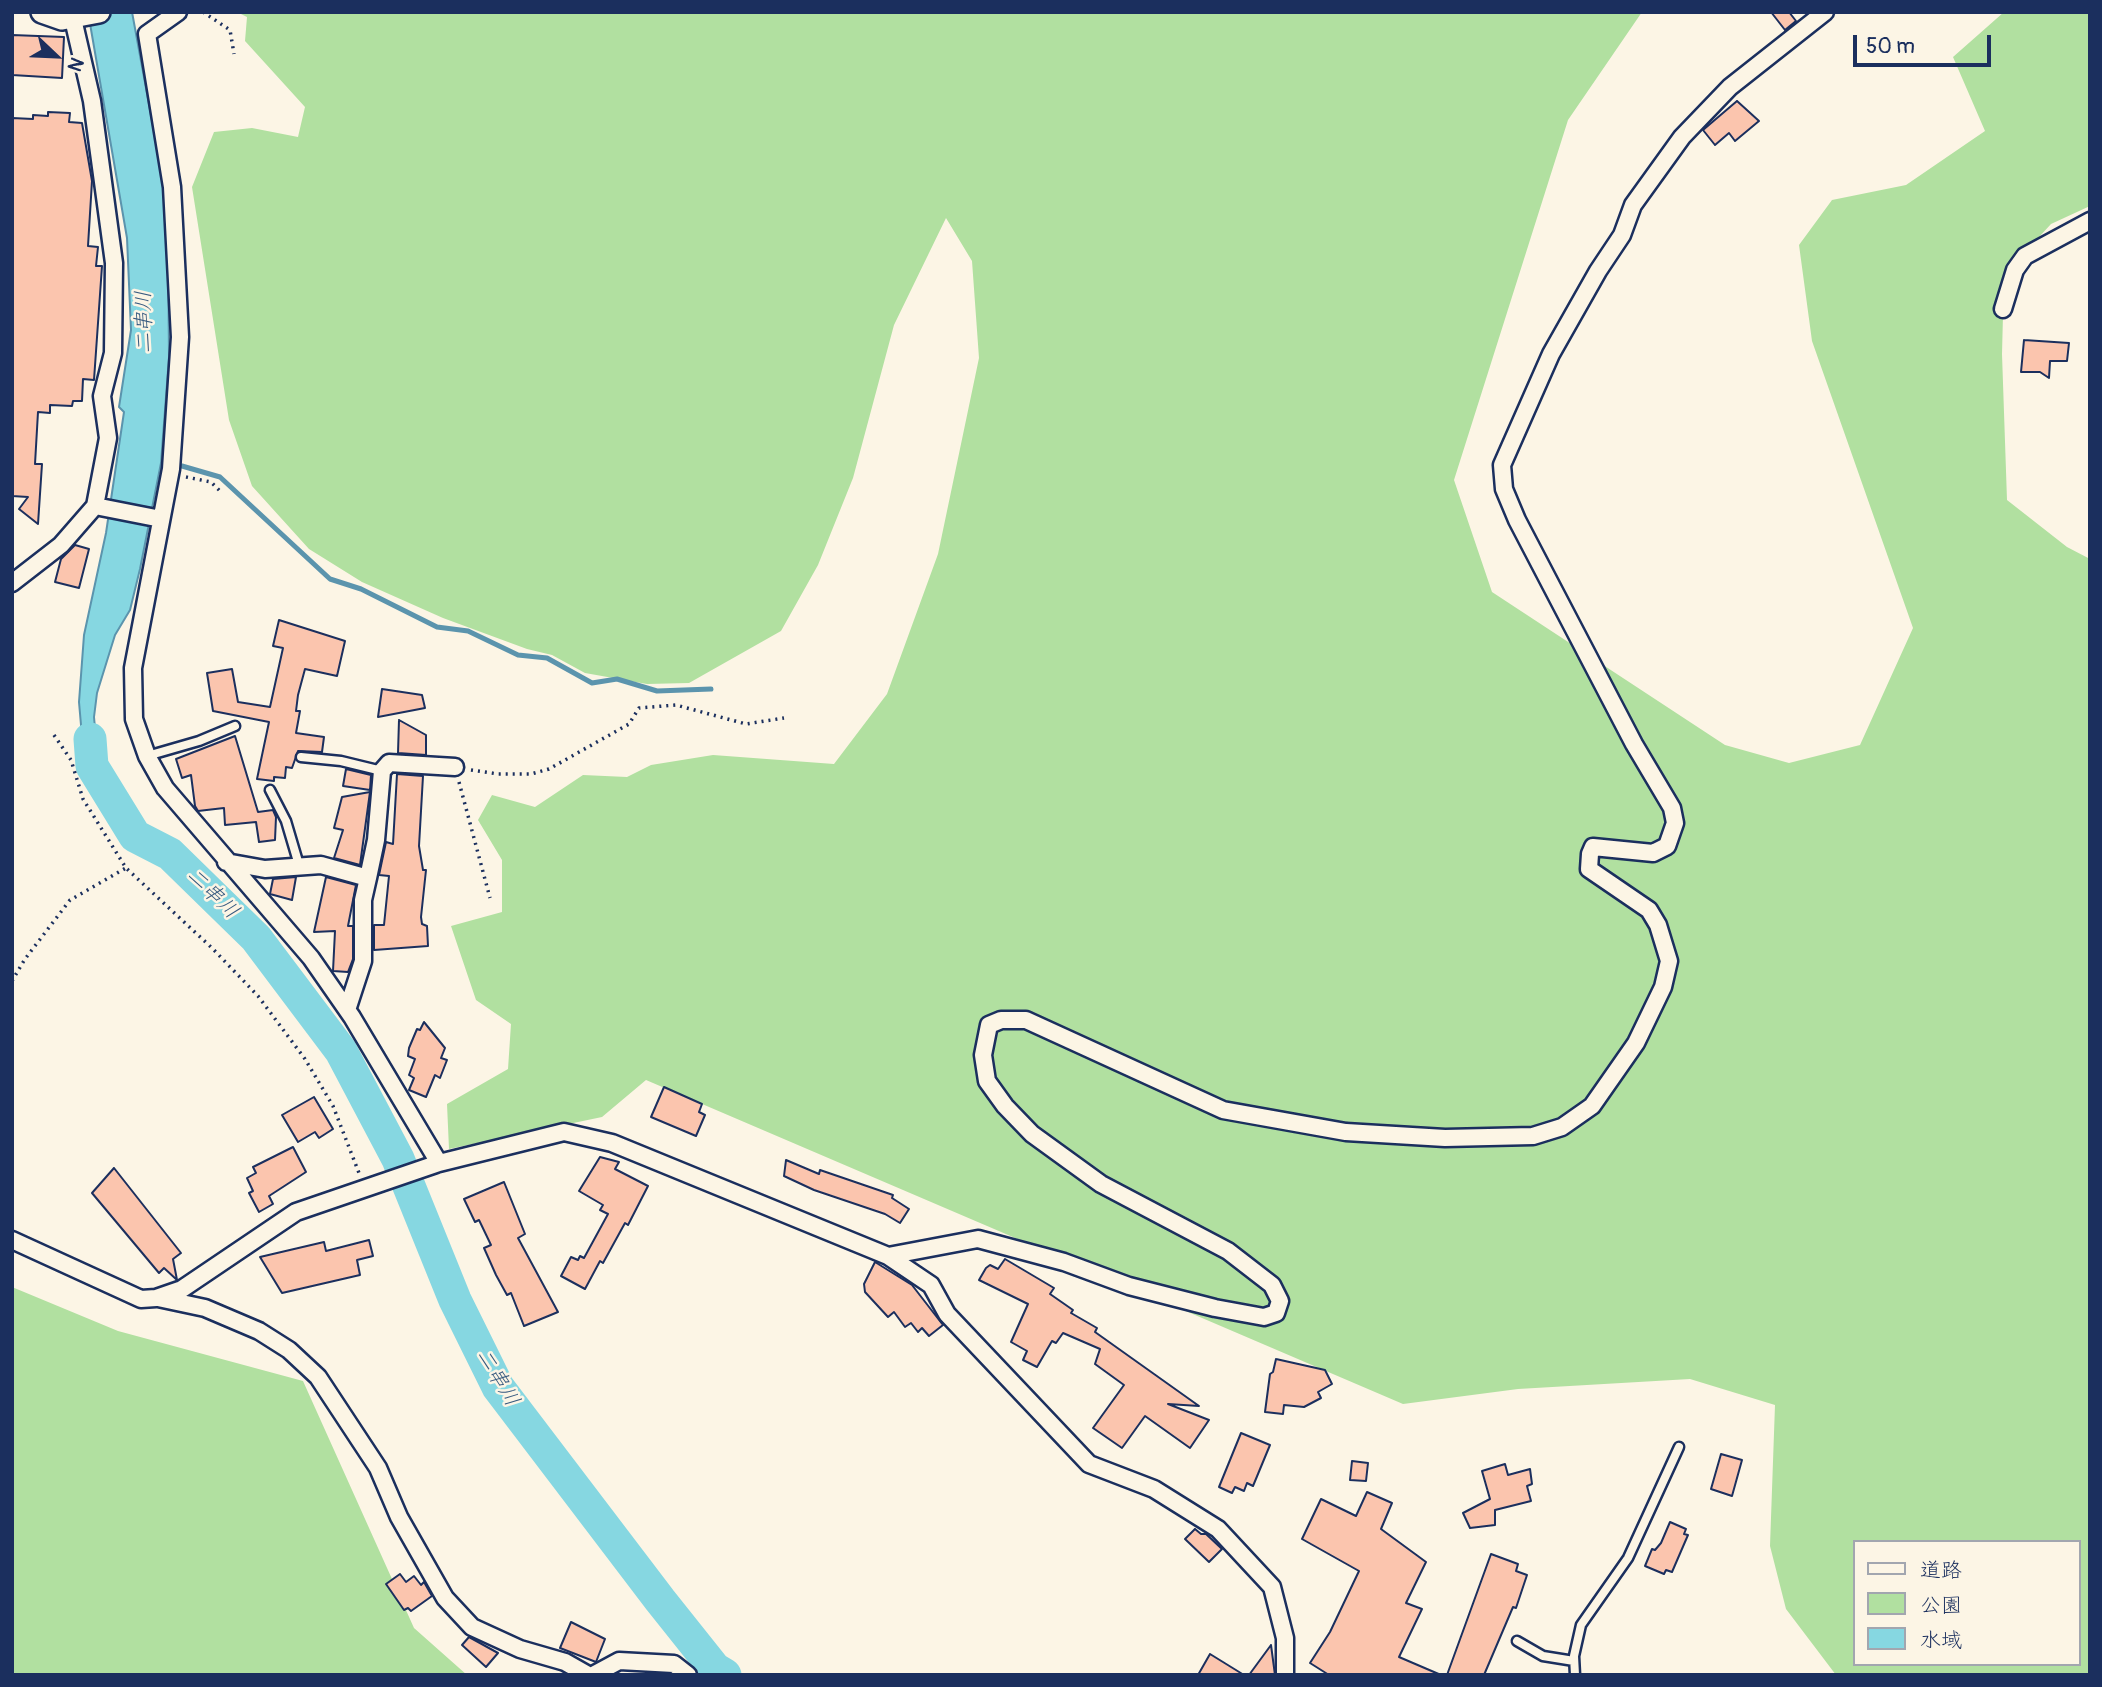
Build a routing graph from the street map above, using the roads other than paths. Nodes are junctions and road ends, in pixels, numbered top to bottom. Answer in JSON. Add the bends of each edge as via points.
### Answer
{"nodes":[{"id":1,"x":42,"y":12,"type":"edge"},
{"id":2,"x":99,"y":12,"type":"edge"},
{"id":3,"x":178,"y":12,"type":"edge"},
{"id":4,"x":1825,"y":12,"type":"edge"},
{"id":5,"x":75,"y":18,"type":"junction"},
{"id":6,"x":2090,"y":221,"type":"edge"},
{"id":7,"x":2003,"y":309,"type":"dead end"},
{"id":8,"x":95,"y":506,"type":"junction"},
{"id":9,"x":161,"y":519,"type":"junction"},
{"id":10,"x":12,"y":583,"type":"edge"},
{"id":11,"x":234,"y":726,"type":"dead end"},
{"id":12,"x":146,"y":756,"type":"junction"},
{"id":13,"x":301,"y":757,"type":"dead end"},
{"id":14,"x":455,"y":767,"type":"road end"},
{"id":15,"x":382,"y":771,"type":"junction"},
{"id":16,"x":270,"y":790,"type":"dead end"},
{"id":17,"x":226,"y":862,"type":"junction"},
{"id":18,"x":299,"y":865,"type":"junction"},
{"id":19,"x":368,"y":878,"type":"junction"},
{"id":20,"x":347,"y":1010,"type":"junction"},
{"id":21,"x":439,"y":1163,"type":"junction"},
{"id":22,"x":12,"y":1240,"type":"edge"},
{"id":23,"x":888,"y":1256,"type":"junction"},
{"id":24,"x":156,"y":1298,"type":"junction"},
{"id":25,"x":1679,"y":1447,"type":"dead end"},
{"id":26,"x":1517,"y":1641,"type":"dead end"},
{"id":27,"x":1574,"y":1661,"type":"junction"},
{"id":28,"x":591,"y":1675,"type":"edge"},
{"id":29,"x":688,"y":1675,"type":"edge"},
{"id":30,"x":1285,"y":1675,"type":"edge"},
{"id":31,"x":1575,"y":1675,"type":"edge"}],
"edges":[{"from":1,"to":5,"type":"street"},
{"from":2,"to":5,"type":"street"},
{"from":3,"to":9,"type":"street","via":[[147,34],[177,244],[180,337],[171,473]]},
{"from":4,"to":23,"type":"street","via":[[1730,87],[1682,137],[1633,205],[1622,236],[1551,354],[1502,465],[1504,489],[1517,520],[1672,808],[1675,823],[1667,846],[1653,853],[1593,847],[1590,854],[1589,869],[1649,910],[1669,961],[1663,987],[1636,1044],[1592,1106],[1562,1128],[1533,1136],[1445,1138],[1346,1132],[1223,1110],[1026,1020],[1001,1020],[989,1025],[983,1055],[986,1081],[1004,1106],[1101,1184],[1227,1251],[1272,1284],[1280,1301],[1276,1313],[1264,1317],[1215,1308],[978,1239]]},
{"from":5,"to":8,"type":"street","via":[[94,113],[114,263],[113,353],[102,396],[108,438]]},
{"from":6,"to":7,"type":"street","via":[[2025,256],[2015,270]]},
{"from":8,"to":9,"type":"street"},
{"from":8,"to":10,"type":"street","via":[[61,544]]},
{"from":9,"to":12,"type":"street","via":[[133,668],[134,719]]},
{"from":11,"to":12,"type":"lane"},
{"from":12,"to":17,"type":"street","via":[[165,788]]},
{"from":13,"to":15,"type":"lane"},
{"from":14,"to":15,"type":"street","via":[[389,763]]},
{"from":15,"to":19,"type":"street"},
{"from":16,"to":18,"type":"lane","via":[[286,821]]},
{"from":17,"to":18,"type":"street","via":[[265,869]]},
{"from":17,"to":20,"type":"street","via":[[311,958]]},
{"from":18,"to":19,"type":"street","via":[[321,865]]},
{"from":19,"to":20,"type":"street","via":[[363,900],[363,961]]},
{"from":20,"to":21,"type":"street"},
{"from":21,"to":23,"type":"street","via":[[564,1132],[611,1143]]},
{"from":21,"to":24,"type":"street","via":[[296,1212],[182,1289]]},
{"from":22,"to":24,"type":"street","via":[[141,1299]]},
{"from":23,"to":30,"type":"street","via":[[931,1285],[947,1314],[1089,1464],[1154,1489],[1218,1529],[1272,1587],[1285,1638]]},
{"from":24,"to":28,"type":"street","via":[[205,1308],[259,1331],[289,1350],[318,1377],[378,1468],[399,1517],[445,1598],[472,1627]]},
{"from":25,"to":27,"type":"lane","via":[[1629,1558],[1581,1625]]},
{"from":26,"to":27,"type":"lane","via":[[1543,1656]]},
{"from":27,"to":31,"type":"lane"},
{"from":28,"to":29,"type":"street","via":[[619,1661],[674,1664]]}]}
